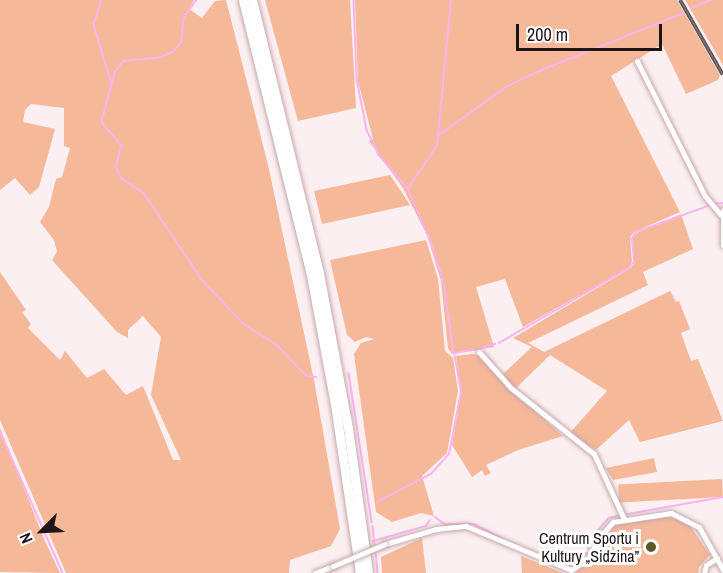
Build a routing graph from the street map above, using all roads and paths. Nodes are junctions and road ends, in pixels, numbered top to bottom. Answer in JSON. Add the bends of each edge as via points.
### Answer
{"nodes":[{"id":1,"x":243,"y":0,"type":"edge"},
{"id":2,"x":252,"y":0,"type":"edge"},
{"id":3,"x":637,"y":61,"type":"dead end"},
{"id":4,"x":722,"y":213,"type":"edge"},
{"id":5,"x":723,"y":245,"type":"edge"},
{"id":6,"x":479,"y":352,"type":"dead end"},
{"id":7,"x":624,"y":519,"type":"junction"},
{"id":8,"x":717,"y":558,"type":"junction"},
{"id":9,"x":723,"y":570,"type":"edge"},
{"id":10,"x":315,"y":573,"type":"edge"},
{"id":11,"x":360,"y":573,"type":"edge"},
{"id":12,"x":368,"y":573,"type":"edge"},
{"id":13,"x":704,"y":573,"type":"edge"}],
"edges":[{"from":1,"to":11,"type":"highway","via":[[311,275],[337,414]]},
{"from":2,"to":12,"type":"highway","via":[[321,283],[348,429]]},
{"from":3,"to":4,"type":"street","via":[[705,196]]},
{"from":4,"to":5,"type":"street"},
{"from":6,"to":7,"type":"street","via":[[512,388],[594,454]]},
{"from":7,"to":8,"type":"street","via":[[666,513],[684,516],[699,527]]},
{"from":7,"to":10,"type":"street","bridge":true,"via":[[606,528],[588,559],[571,570],[466,526],[428,531],[385,544]]},
{"from":8,"to":9,"type":"street"},
{"from":8,"to":13,"type":"street","via":[[706,565]]}]}
